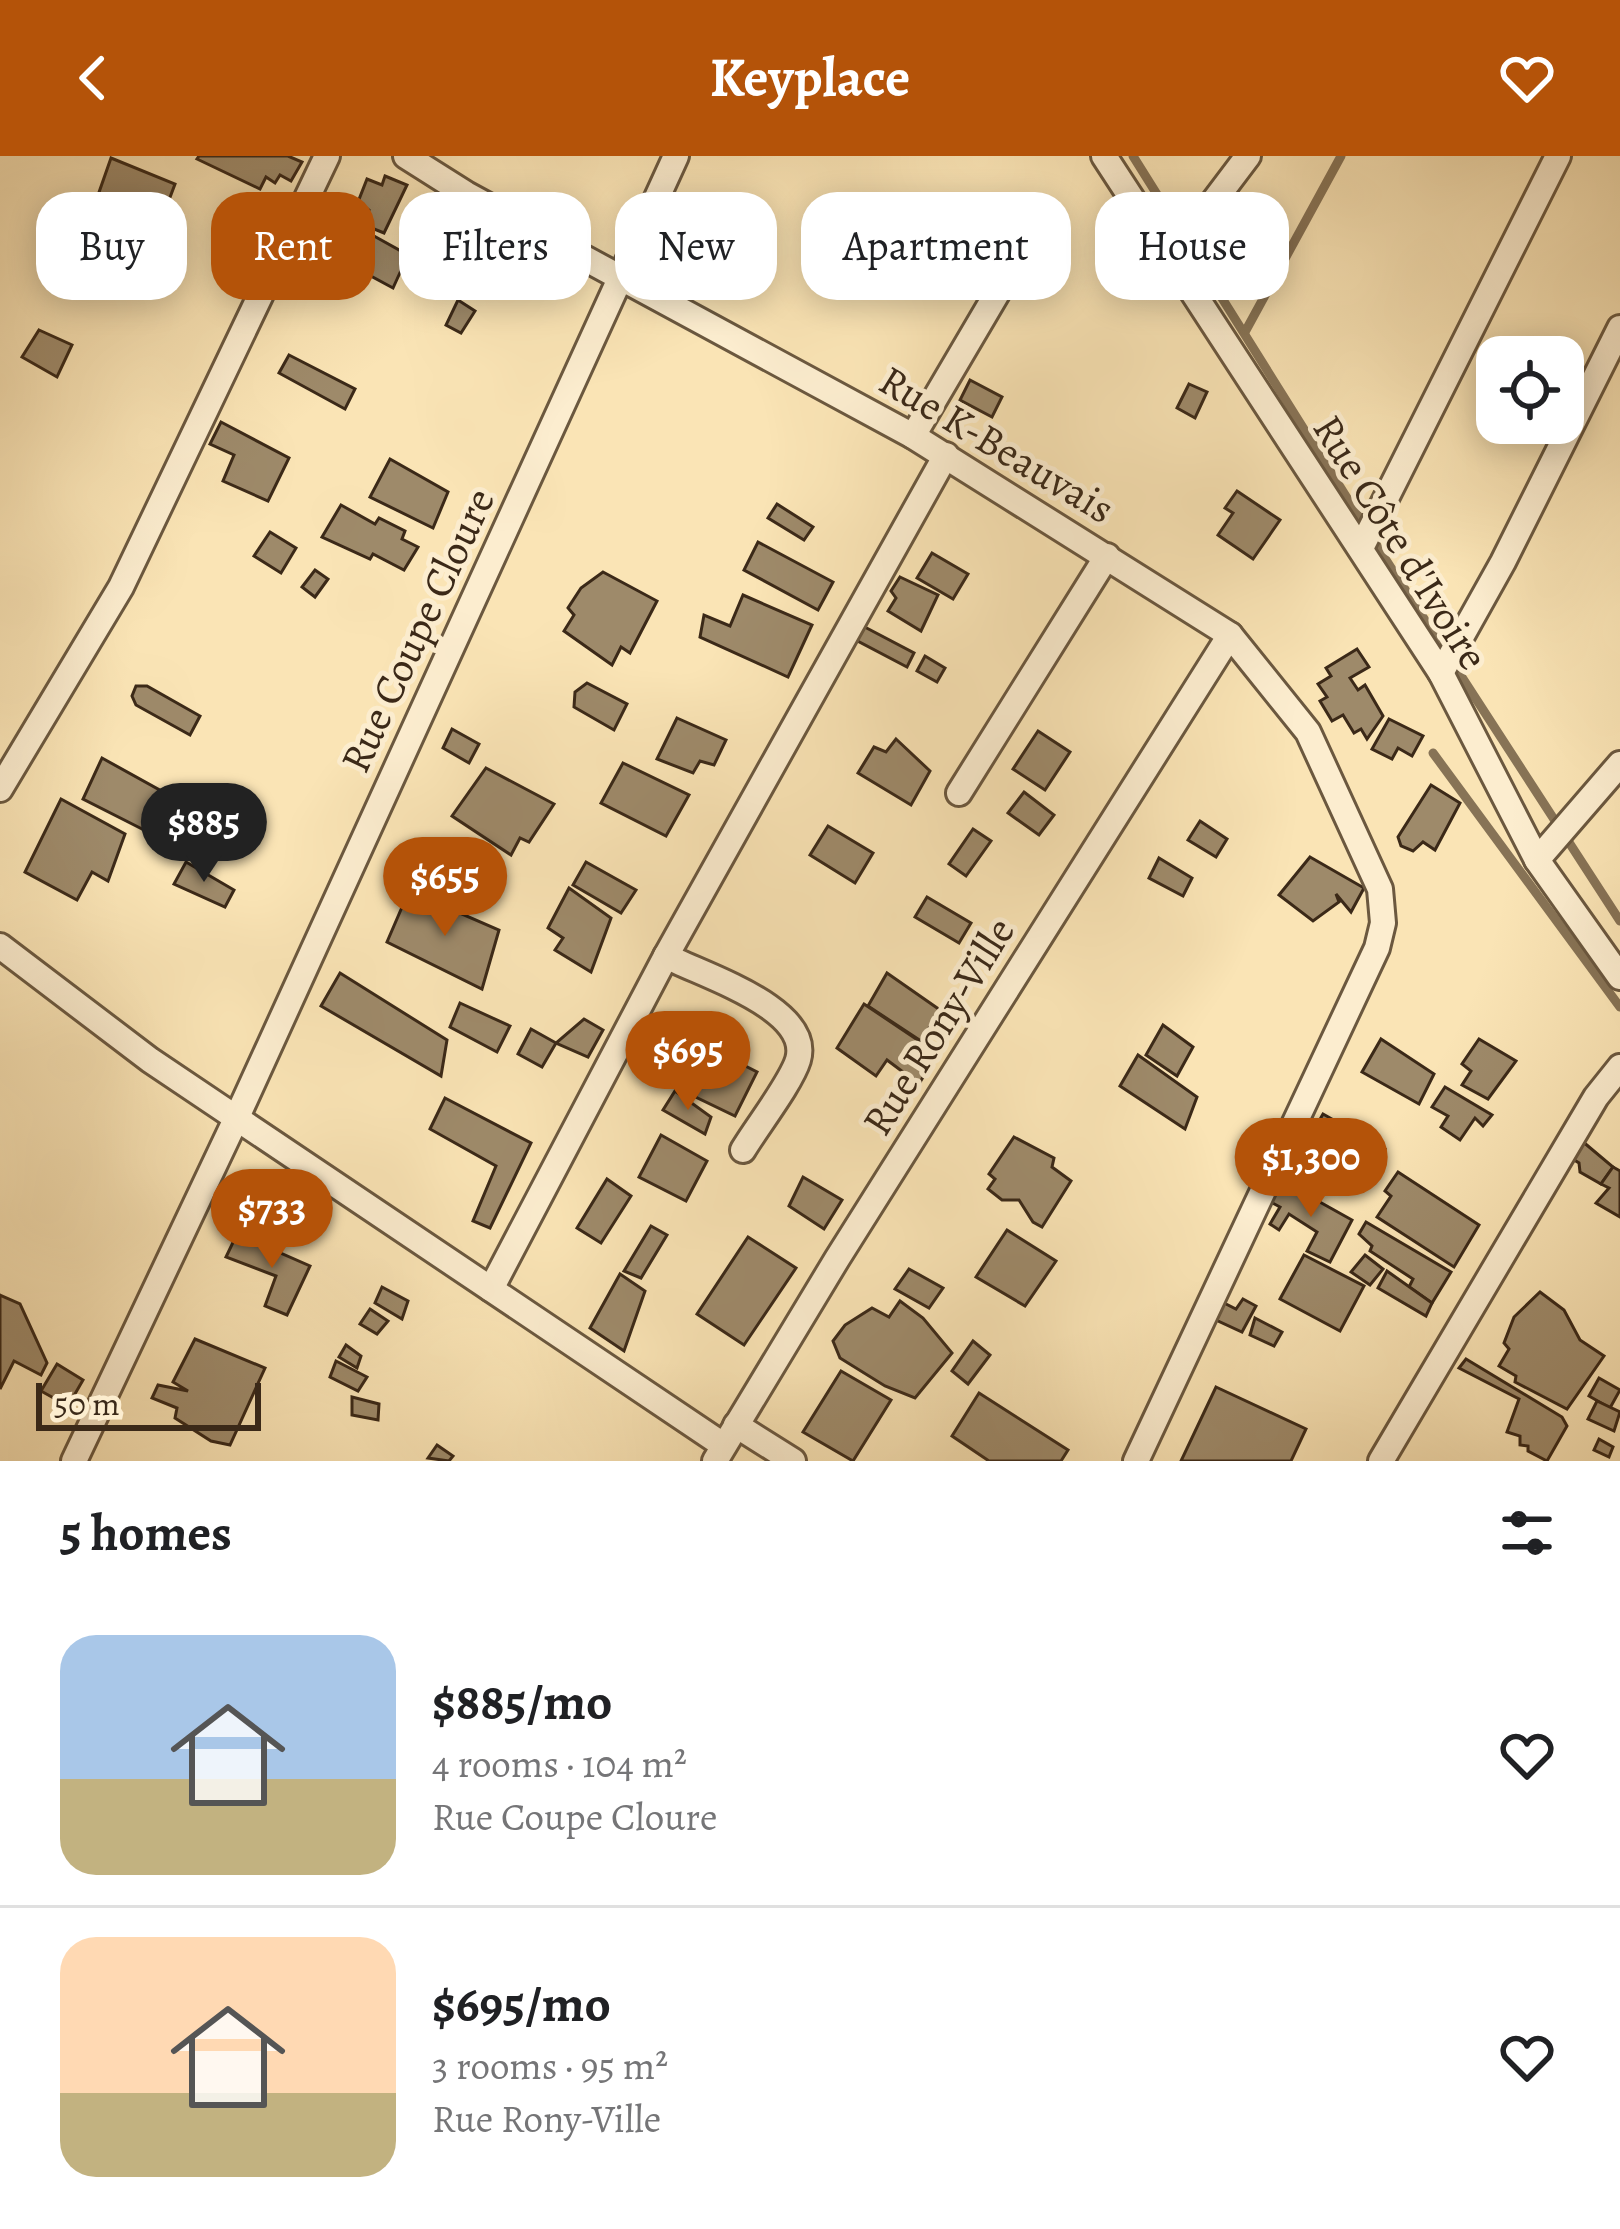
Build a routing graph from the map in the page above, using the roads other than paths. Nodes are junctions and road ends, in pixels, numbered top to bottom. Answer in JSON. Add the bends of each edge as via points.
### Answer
{"nodes":[{"id":1,"x":327,"y":156,"type":"edge"},
{"id":2,"x":406,"y":156,"type":"edge"},
{"id":3,"x":676,"y":156,"type":"edge"},
{"id":4,"x":1104,"y":156,"type":"edge"},
{"id":5,"x":1248,"y":156,"type":"edge"},
{"id":6,"x":1558,"y":156,"type":"edge"},
{"id":7,"x":660,"y":192,"type":"edge"},
{"id":8,"x":1128,"y":192,"type":"edge"},
{"id":9,"x":1221,"y":192,"type":"edge"},
{"id":10,"x":615,"y":272,"type":"edge"},
{"id":11,"x":615,"y":291,"type":"edge"},
{"id":12,"x":666,"y":300,"type":"edge"},
{"id":13,"x":993,"y":300,"type":"edge"},
{"id":14,"x":1198,"y":300,"type":"edge"},
{"id":15,"x":1620,"y":328,"type":"edge"},
{"id":16,"x":913,"y":436,"type":"junction"},
{"id":17,"x":946,"y":455,"type":"junction"},
{"id":18,"x":1360,"y":548,"type":"junction"},
{"id":19,"x":1107,"y":556,"type":"junction"},
{"id":20,"x":1230,"y":634,"type":"junction"},
{"id":21,"x":1441,"y":673,"type":"junction"},
{"id":22,"x":1620,"y":764,"type":"edge"},
{"id":23,"x":0,"y":789,"type":"edge"},
{"id":24,"x":959,"y":794,"type":"dead end"},
{"id":25,"x":1538,"y":860,"type":"junction"},
{"id":26,"x":0,"y":946,"type":"edge"},
{"id":27,"x":666,"y":956,"type":"junction"},
{"id":28,"x":1620,"y":977,"type":"edge"},
{"id":29,"x":1620,"y":1067,"type":"edge"},
{"id":30,"x":237,"y":1117,"type":"junction"},
{"id":31,"x":743,"y":1150,"type":"dead end"},
{"id":32,"x":491,"y":1289,"type":"junction"},
{"id":33,"x":725,"y":1444,"type":"edge"},
{"id":34,"x":74,"y":1461,"type":"edge"},
{"id":35,"x":793,"y":1461,"type":"edge"},
{"id":36,"x":1136,"y":1461,"type":"edge"},
{"id":37,"x":1381,"y":1461,"type":"edge"}],
"edges":[{"from":1,"to":23,"type":"street","via":[[121,587]]},
{"from":2,"to":10,"type":"street","name":"Rue K-Beauvais"},
{"from":3,"to":7,"type":"street","name":"Rue Coupe Cloure"},
{"from":4,"to":8,"type":"street","name":"Rue Côte d'Ivoire"},
{"from":5,"to":9,"type":"street"},
{"from":6,"to":18,"type":"street"},
{"from":11,"to":30,"type":"street","name":"Rue Coupe Cloure"},
{"from":12,"to":16,"type":"street","name":"Rue K-Beauvais"},
{"from":13,"to":16,"type":"street"},
{"from":14,"to":18,"type":"street","name":"Rue Côte d'Ivoire"},
{"from":15,"to":21,"type":"street"},
{"from":16,"to":17,"type":"street","name":"Rue K-Beauvais"},
{"from":17,"to":19,"type":"street","name":"Rue K-Beauvais"},
{"from":17,"to":27,"type":"street"},
{"from":18,"to":21,"type":"street","name":"Rue Côte d'Ivoire"},
{"from":19,"to":20,"type":"street","name":"Rue K-Beauvais"},
{"from":19,"to":24,"type":"street"},
{"from":20,"to":33,"type":"street","name":"Rue Rony-Ville"},
{"from":20,"to":36,"type":"street","name":"Rue K-Beauvais","via":[[1307,732],[1380,889],[1382,923]]},
{"from":21,"to":25,"type":"street","name":"Rue Côte d'Ivoire"},
{"from":22,"to":25,"type":"street"},
{"from":25,"to":28,"type":"street","name":"Rue Côte d'Ivoire"},
{"from":26,"to":30,"type":"street"},
{"from":27,"to":31,"type":"street","via":[[777,1010],[796,1035],[798,1060]]},
{"from":27,"to":32,"type":"street"},
{"from":29,"to":37,"type":"street"},
{"from":30,"to":32,"type":"street"},
{"from":30,"to":34,"type":"street","name":"Rue Coupe Cloure"},
{"from":32,"to":33,"type":"street"},
{"from":33,"to":35,"type":"street"}]}
